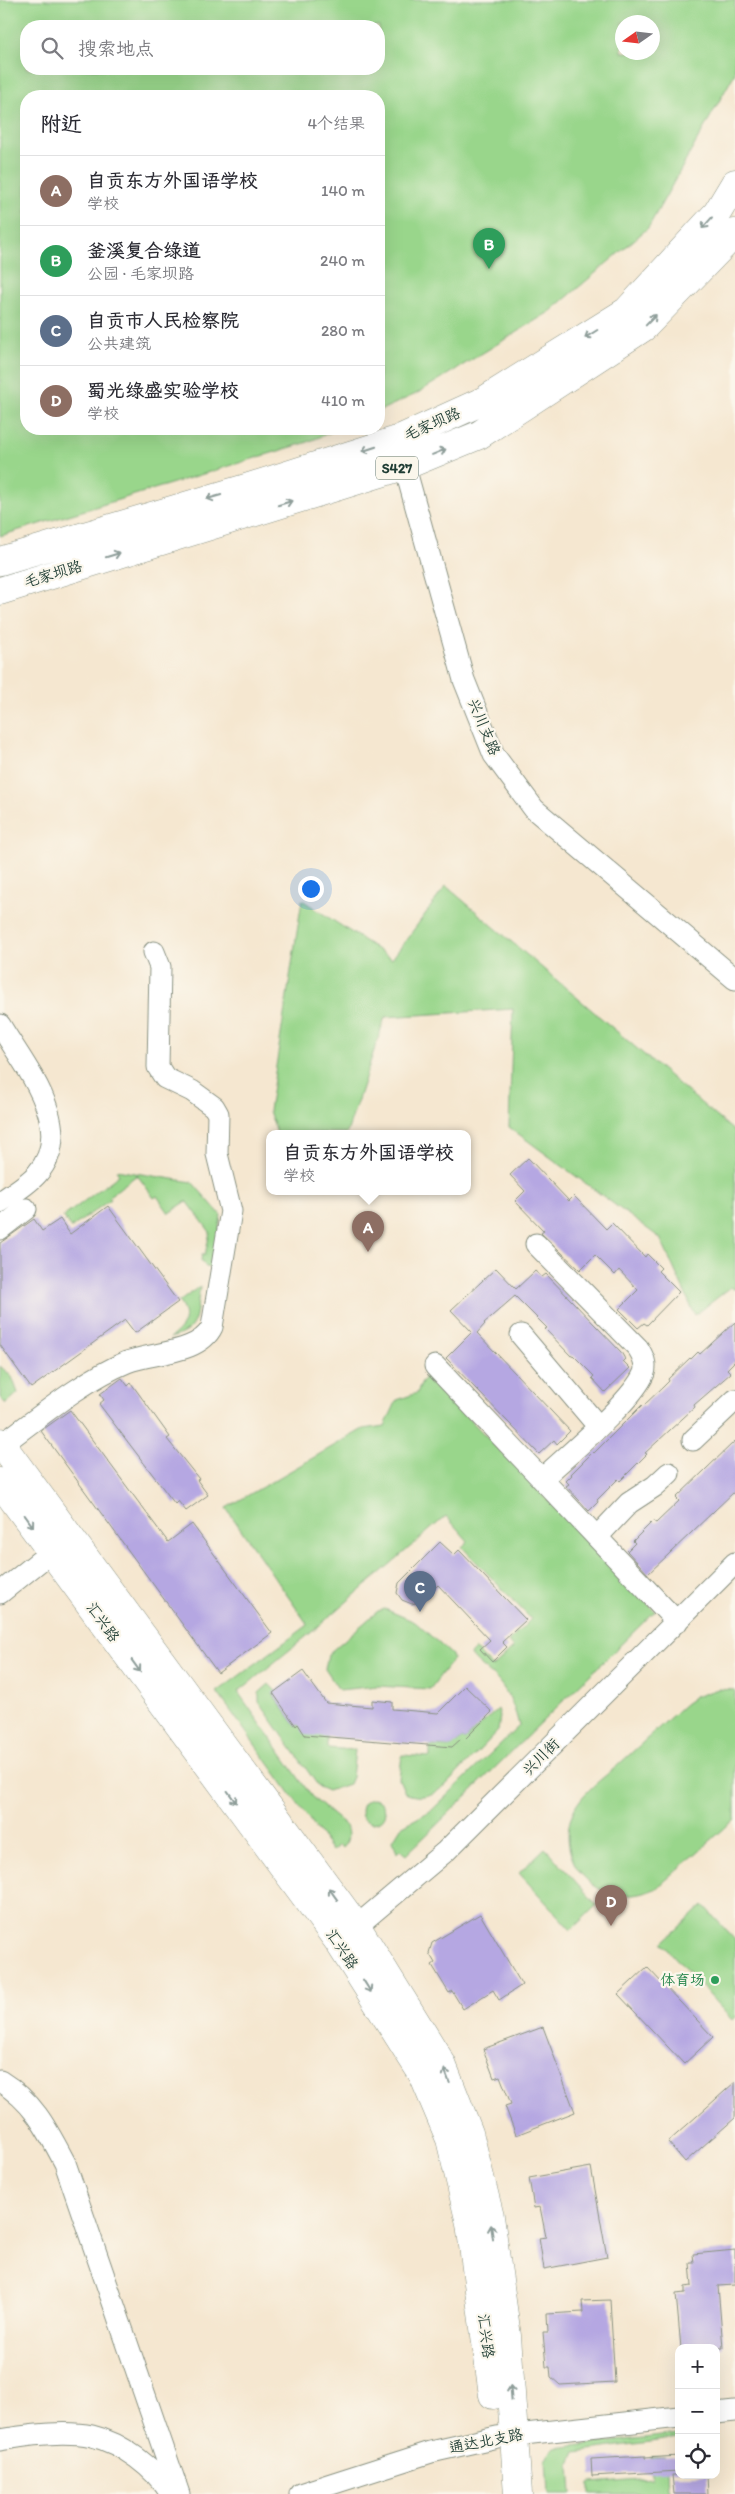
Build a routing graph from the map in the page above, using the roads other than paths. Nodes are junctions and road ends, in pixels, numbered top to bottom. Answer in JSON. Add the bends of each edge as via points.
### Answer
{"nodes":[{"id":1,"x":735,"y":183,"type":"edge"},
{"id":2,"x":735,"y":233,"type":"edge"},
{"id":3,"x":397,"y":440,"type":"junction"},
{"id":4,"x":404,"y":466,"type":"junction"},
{"id":5,"x":0,"y":561,"type":"edge"},
{"id":6,"x":0,"y":592,"type":"edge"},
{"id":7,"x":154,"y":952,"type":"dead end"},
{"id":8,"x":735,"y":979,"type":"edge"},
{"id":9,"x":0,"y":1025,"type":"edge"},
{"id":10,"x":1,"y":1200,"type":"edge"},
{"id":11,"x":26,"y":1209,"type":"dead end"},
{"id":12,"x":0,"y":1229,"type":"edge"},
{"id":13,"x":536,"y":1244,"type":"dead end"},
{"id":14,"x":521,"y":1335,"type":"dead end"},
{"id":15,"x":435,"y":1366,"type":"dead end"},
{"id":16,"x":735,"y":1400,"type":"edge"},
{"id":17,"x":598,"y":1426,"type":"junction"},
{"id":18,"x":693,"y":1440,"type":"dead end"},
{"id":19,"x":1,"y":1444,"type":"edge"},
{"id":20,"x":669,"y":1472,"type":"dead end"},
{"id":21,"x":542,"y":1479,"type":"junction"},
{"id":22,"x":0,"y":1482,"type":"edge"},
{"id":23,"x":597,"y":1537,"type":"junction"},
{"id":24,"x":52,"y":1552,"type":"junction"},
{"id":25,"x":735,"y":1564,"type":"edge"},
{"id":26,"x":0,"y":1593,"type":"edge"},
{"id":27,"x":678,"y":1622,"type":"junction"},
{"id":28,"x":348,"y":1934,"type":"junction"},
{"id":29,"x":0,"y":2081,"type":"edge"},
{"id":30,"x":735,"y":2411,"type":"edge"},
{"id":31,"x":720,"y":2413,"type":"edge"},
{"id":32,"x":675,"y":2417,"type":"edge"},
{"id":33,"x":506,"y":2436,"type":"junction"},
{"id":34,"x":0,"y":2440,"type":"edge"},
{"id":35,"x":171,"y":2494,"type":"edge"},
{"id":36,"x":179,"y":2494,"type":"edge"},
{"id":37,"x":300,"y":2494,"type":"edge"},
{"id":38,"x":500,"y":2494,"type":"edge"},
{"id":39,"x":518,"y":2494,"type":"edge"}],
"edges":[{"from":1,"to":3,"type":"main road","name":"毛家坝路","number":"S427","one_way":true,"via":[[717,213],[627,311],[483,401]]},
{"from":4,"to":2,"type":"main road","name":"毛家坝路","number":"S427","one_way":true,"via":[[479,435],[644,327]]},
{"from":3,"to":4,"type":"street","name":"兴川支路"},
{"from":3,"to":5,"type":"main road","name":"毛家坝路","number":"S427","one_way":true},
{"from":6,"to":4,"type":"main road","name":"毛家坝路","number":"S427","one_way":true},
{"from":4,"to":8,"type":"street","name":"兴川支路","via":[[464,680],[494,755],[534,809]]},
{"from":7,"to":19,"type":"street","via":[[160,967],[158,1067],[165,1078],[192,1091],[214,1107],[218,1114],[217,1154],[231,1211],[212,1327],[204,1339],[195,1344],[138,1358],[102,1375]]},
{"from":9,"to":10,"type":"street","via":[[49,1109],[53,1136],[50,1151],[37,1174]]},
{"from":11,"to":12,"type":"street"},
{"from":13,"to":17,"type":"street","via":[[638,1348],[645,1360],[644,1373],[631,1393]]},
{"from":14,"to":17,"type":"street"},
{"from":15,"to":21,"type":"street"},
{"from":16,"to":18,"type":"street"},
{"from":17,"to":21,"type":"street"},
{"from":28,"to":19,"type":"main road","one_way":true},
{"from":20,"to":23,"type":"street","via":[[629,1504]]},
{"from":21,"to":23,"type":"street"},
{"from":22,"to":24,"type":"main road","name":"汇兴路","one_way":true},
{"from":23,"to":27,"type":"street"},
{"from":24,"to":26,"type":"street"},
{"from":24,"to":28,"type":"main road","name":"汇兴路","one_way":true},
{"from":25,"to":27,"type":"street","name":"兴川街"},
{"from":27,"to":28,"type":"street","name":"兴川街","via":[[446,1851]]},
{"from":28,"to":33,"type":"main road","name":"汇兴路","via":[[423,2075],[450,2139],[470,2223],[487,2340]]},
{"from":29,"to":36,"type":"street","via":[[18,2092],[43,2121],[65,2163]]},
{"from":30,"to":31,"type":"street"},
{"from":32,"to":33,"type":"street","name":"通达北支路"},
{"from":33,"to":37,"type":"street","name":"通达北支路","via":[[432,2452]]},
{"from":33,"to":38,"type":"main road","name":"汇兴路"},
{"from":33,"to":39,"type":"main road"},
{"from":34,"to":35,"type":"street","via":[[33,2433],[92,2436],[130,2453],[161,2478]]}]}
